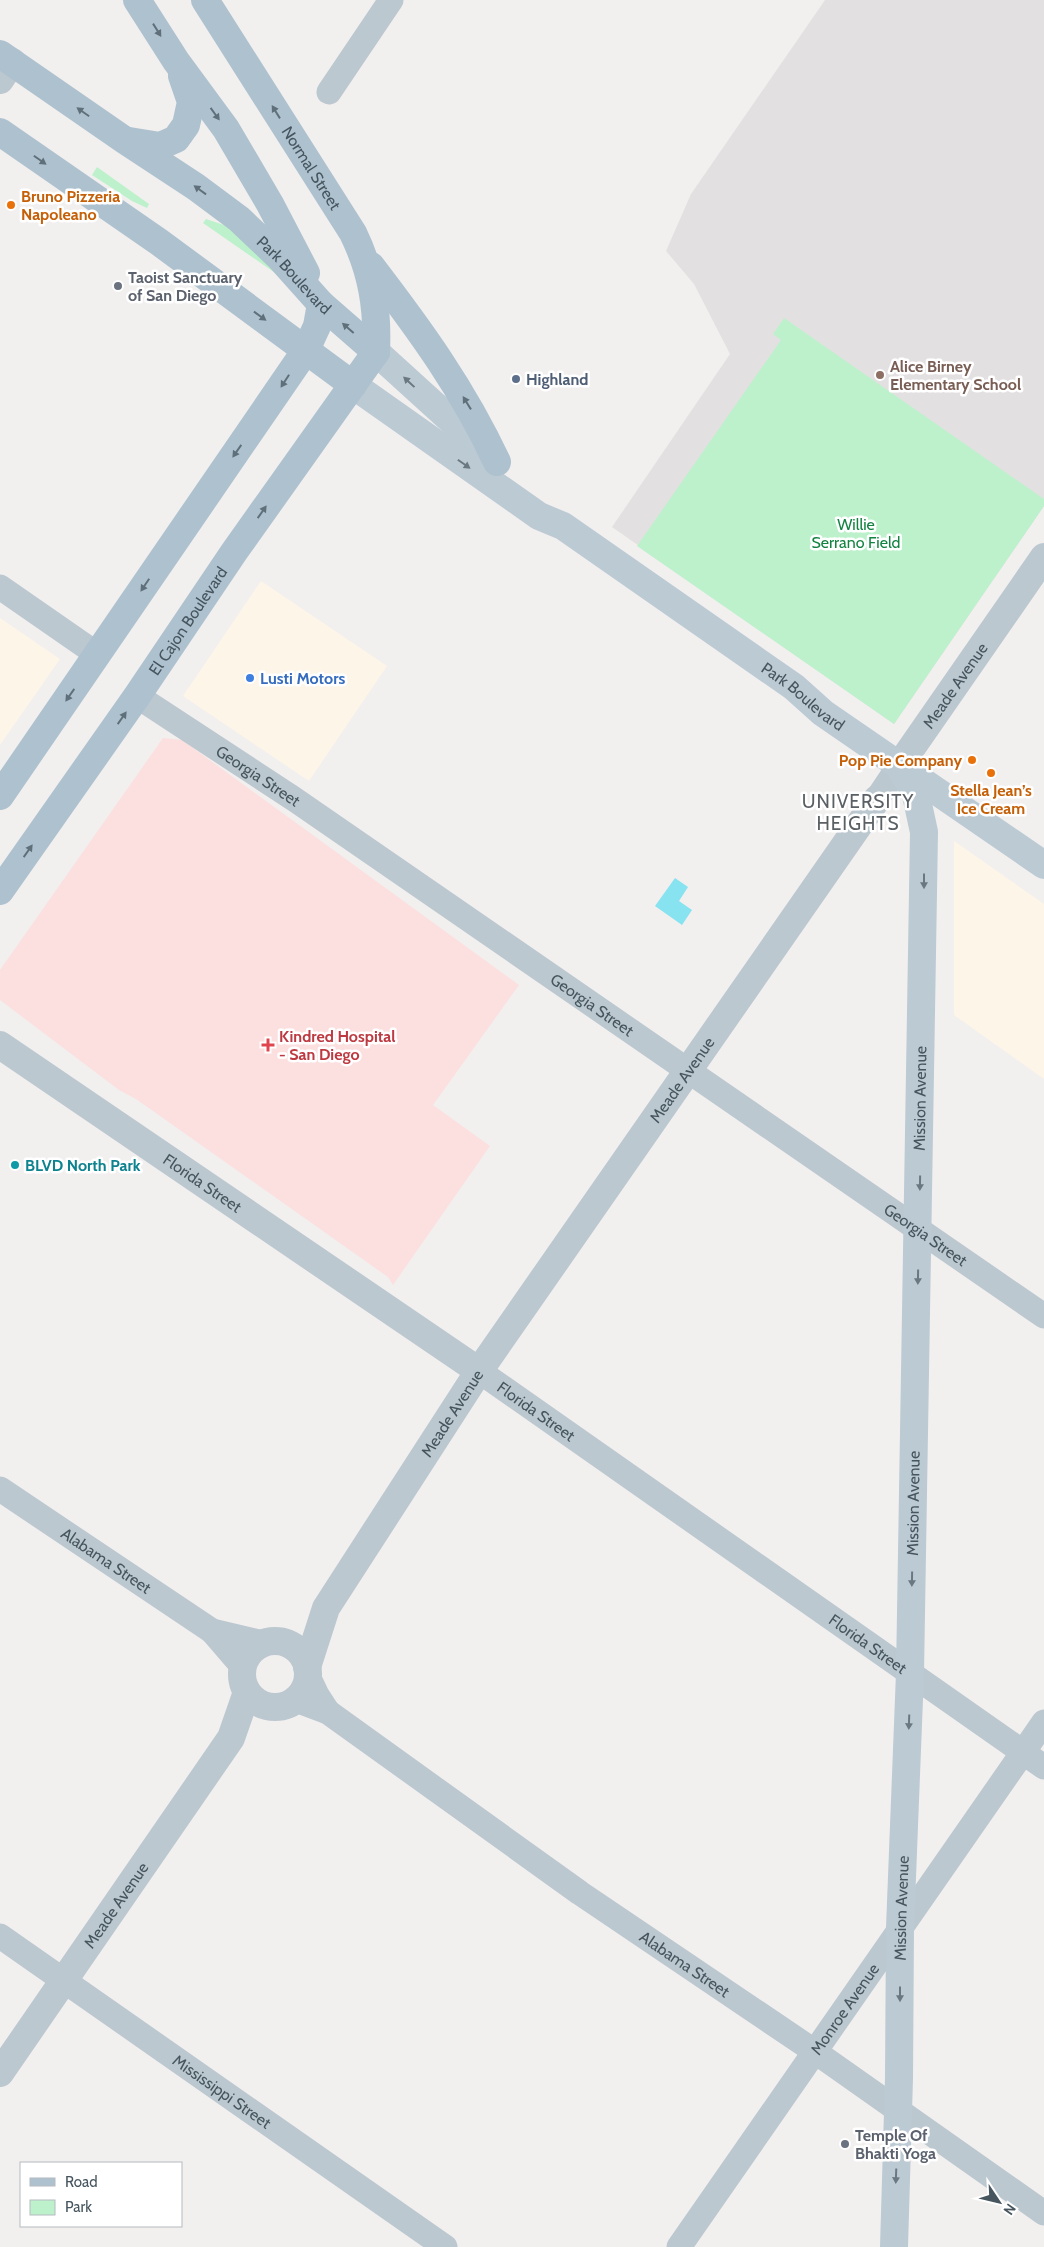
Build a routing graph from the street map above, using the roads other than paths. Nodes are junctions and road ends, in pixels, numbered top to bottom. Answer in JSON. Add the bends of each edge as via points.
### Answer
{"nodes":[{"id":1,"x":138,"y":0,"type":"edge"},
{"id":2,"x":205,"y":0,"type":"edge"},
{"id":3,"x":391,"y":0,"type":"edge"},
{"id":4,"x":176,"y":61,"type":"junction"},
{"id":5,"x":4,"y":65,"type":"edge"},
{"id":6,"x":329,"y":92,"type":"dead end"},
{"id":7,"x":0,"y":132,"type":"edge"},
{"id":8,"x":124,"y":140,"type":"junction"},
{"id":9,"x":365,"y":258,"type":"junction"},
{"id":10,"x":321,"y":304,"type":"junction"},
{"id":11,"x":306,"y":350,"type":"junction"},
{"id":12,"x":376,"y":352,"type":"junction"},
{"id":13,"x":353,"y":386,"type":"junction"},
{"id":14,"x":497,"y":462,"type":"junction"},
{"id":15,"x":564,"y":526,"type":"junction"},
{"id":16,"x":1044,"y":557,"type":"edge"},
{"id":17,"x":0,"y":587,"type":"edge"},
{"id":18,"x":98,"y":655,"type":"junction"},
{"id":19,"x":138,"y":696,"type":"junction"},
{"id":20,"x":899,"y":766,"type":"junction"},
{"id":21,"x":0,"y":796,"type":"edge"},
{"id":22,"x":877,"y":799,"type":"joint"},
{"id":23,"x":1044,"y":865,"type":"edge"},
{"id":24,"x":0,"y":891,"type":"edge"},
{"id":25,"x":0,"y":1045,"type":"edge"},
{"id":26,"x":689,"y":1070,"type":"junction"},
{"id":27,"x":919,"y":1228,"type":"junction"},
{"id":28,"x":1044,"y":1316,"type":"edge"},
{"id":29,"x":479,"y":1371,"type":"junction"},
{"id":30,"x":0,"y":1489,"type":"edge"},
{"id":31,"x":326,"y":1608,"type":"junction"},
{"id":32,"x":212,"y":1631,"type":"junction"},
{"id":33,"x":272,"y":1642,"type":"junction"},
{"id":34,"x":910,"y":1673,"type":"junction"},
{"id":35,"x":245,"y":1680,"type":"junction"},
{"id":36,"x":298,"y":1687,"type":"junction"},
{"id":37,"x":1044,"y":1722,"type":"edge"},
{"id":38,"x":231,"y":1738,"type":"junction"},
{"id":39,"x":1023,"y":1752,"type":"junction"},
{"id":40,"x":1044,"y":1767,"type":"edge"},
{"id":41,"x":900,"y":1928,"type":"junction"},
{"id":42,"x":0,"y":1936,"type":"edge"},
{"id":43,"x":64,"y":1981,"type":"junction"},
{"id":44,"x":814,"y":2051,"type":"junction"},
{"id":45,"x":0,"y":2073,"type":"edge"},
{"id":46,"x":898,"y":2110,"type":"junction"},
{"id":47,"x":1044,"y":2213,"type":"edge"},
{"id":48,"x":445,"y":2247,"type":"edge"},
{"id":49,"x":678,"y":2247,"type":"edge"},
{"id":50,"x":894,"y":2247,"type":"edge"}],
"edges":[{"from":1,"to":4,"type":"main road","one_way":true},
{"from":9,"to":2,"type":"main road","name":"Normal Street","one_way":true,"via":[[353,233]]},
{"from":3,"to":6,"type":"street"},
{"from":4,"to":8,"type":"main road","via":[[191,102],[186,125],[176,140],[160,146]]},
{"from":4,"to":10,"type":"main road","one_way":true,"via":[[226,128],[292,245]]},
{"from":8,"to":5,"type":"main road","name":"Park Boulevard","one_way":true},
{"from":7,"to":11,"type":"main road","name":"Park Boulevard","one_way":true,"via":[[159,242]]},
{"from":10,"to":8,"type":"main road","name":"Park Boulevard","one_way":true,"via":[[239,219]]},
{"from":9,"to":12,"type":"main road","name":"Normal Street","via":[[376,304]]},
{"from":14,"to":9,"type":"main road","one_way":true,"via":[[477,420],[426,338]]},
{"from":10,"to":11,"type":"main road","via":[[317,326]]},
{"from":12,"to":10,"type":"main road","name":"Park Boulevard","one_way":true},
{"from":11,"to":13,"type":"main road","name":"Park Boulevard"},
{"from":11,"to":18,"type":"main road","one_way":true},
{"from":12,"to":13,"type":"main road","name":"El Cajon Boulevard"},
{"from":14,"to":12,"type":"main road","name":"Park Boulevard","one_way":true},
{"from":13,"to":15,"type":"main road","name":"Park Boulevard","one_way":true,"via":[[539,516]]},
{"from":19,"to":13,"type":"main road","name":"El Cajon Boulevard","one_way":true,"via":[[234,552]]},
{"from":14,"to":15,"type":"main road","name":"Park Boulevard","via":[[547,504]]},
{"from":15,"to":20,"type":"main road","name":"Park Boulevard","via":[[794,687],[823,713]]},
{"from":16,"to":20,"type":"street","name":"Meade Avenue"},
{"from":17,"to":18,"type":"street"},
{"from":18,"to":21,"type":"main road","one_way":true},
{"from":24,"to":19,"type":"main road","name":"El Cajon Boulevard","one_way":true},
{"from":19,"to":26,"type":"street","name":"Georgia Street"},
{"from":20,"to":22,"type":"street","name":"Meade Avenue"},
{"from":20,"to":23,"type":"main road","name":"Park Boulevard"},
{"from":20,"to":27,"type":"main road","name":"Mission Avenue","one_way":true,"via":[[916,795],[924,832]]},
{"from":22,"to":26,"type":"street","name":"Meade Avenue"},
{"from":25,"to":29,"type":"street","name":"Florida Street"},
{"from":26,"to":27,"type":"street","name":"Georgia Street"},
{"from":26,"to":29,"type":"street","name":"Meade Avenue"},
{"from":27,"to":28,"type":"street","name":"Georgia Street"},
{"from":27,"to":34,"type":"main road","name":"Mission Avenue","one_way":true},
{"from":29,"to":31,"type":"street","name":"Meade Avenue"},
{"from":29,"to":34,"type":"street","name":"Florida Street"},
{"from":30,"to":32,"type":"street","name":"Alabama Street"},
{"from":31,"to":33,"type":"street","name":"Meade Avenue"},
{"from":31,"to":36,"type":"street","name":"Meade Avenue"},
{"from":32,"to":33,"type":"street","name":"Alabama Street"},
{"from":32,"to":35,"type":"street","name":"Alabama Street"},
{"from":33,"to":35,"type":"street","via":[[254,1649],[247,1657]]},
{"from":33,"to":36,"type":"street","via":[[295,1647],[305,1659]]},
{"from":34,"to":39,"type":"street","name":"Florida Street"},
{"from":34,"to":41,"type":"main road","name":"Mission Avenue","one_way":true},
{"from":35,"to":36,"type":"street","via":[[262,1704]]},
{"from":35,"to":38,"type":"street","name":"Meade Avenue"},
{"from":36,"to":38,"type":"street","name":"Meade Avenue"},
{"from":36,"to":44,"type":"street","name":"Alabama Street","via":[[580,1893]]},
{"from":37,"to":39,"type":"street","name":"Monroe Avenue"},
{"from":38,"to":43,"type":"street","name":"Meade Avenue"},
{"from":39,"to":40,"type":"street","name":"Florida Street"},
{"from":39,"to":41,"type":"street","name":"Monroe Avenue"},
{"from":41,"to":44,"type":"street","name":"Monroe Avenue"},
{"from":41,"to":46,"type":"main road","name":"Mission Avenue","one_way":true},
{"from":42,"to":43,"type":"street","name":"Mississippi Street"},
{"from":43,"to":45,"type":"street","name":"Meade Avenue"},
{"from":43,"to":48,"type":"street","name":"Mississippi Street"},
{"from":44,"to":46,"type":"street","name":"Alabama Street"},
{"from":44,"to":49,"type":"street","name":"Monroe Avenue"},
{"from":46,"to":47,"type":"street","name":"Alabama Street"},
{"from":46,"to":50,"type":"main road","name":"Mission Avenue","one_way":true}]}
